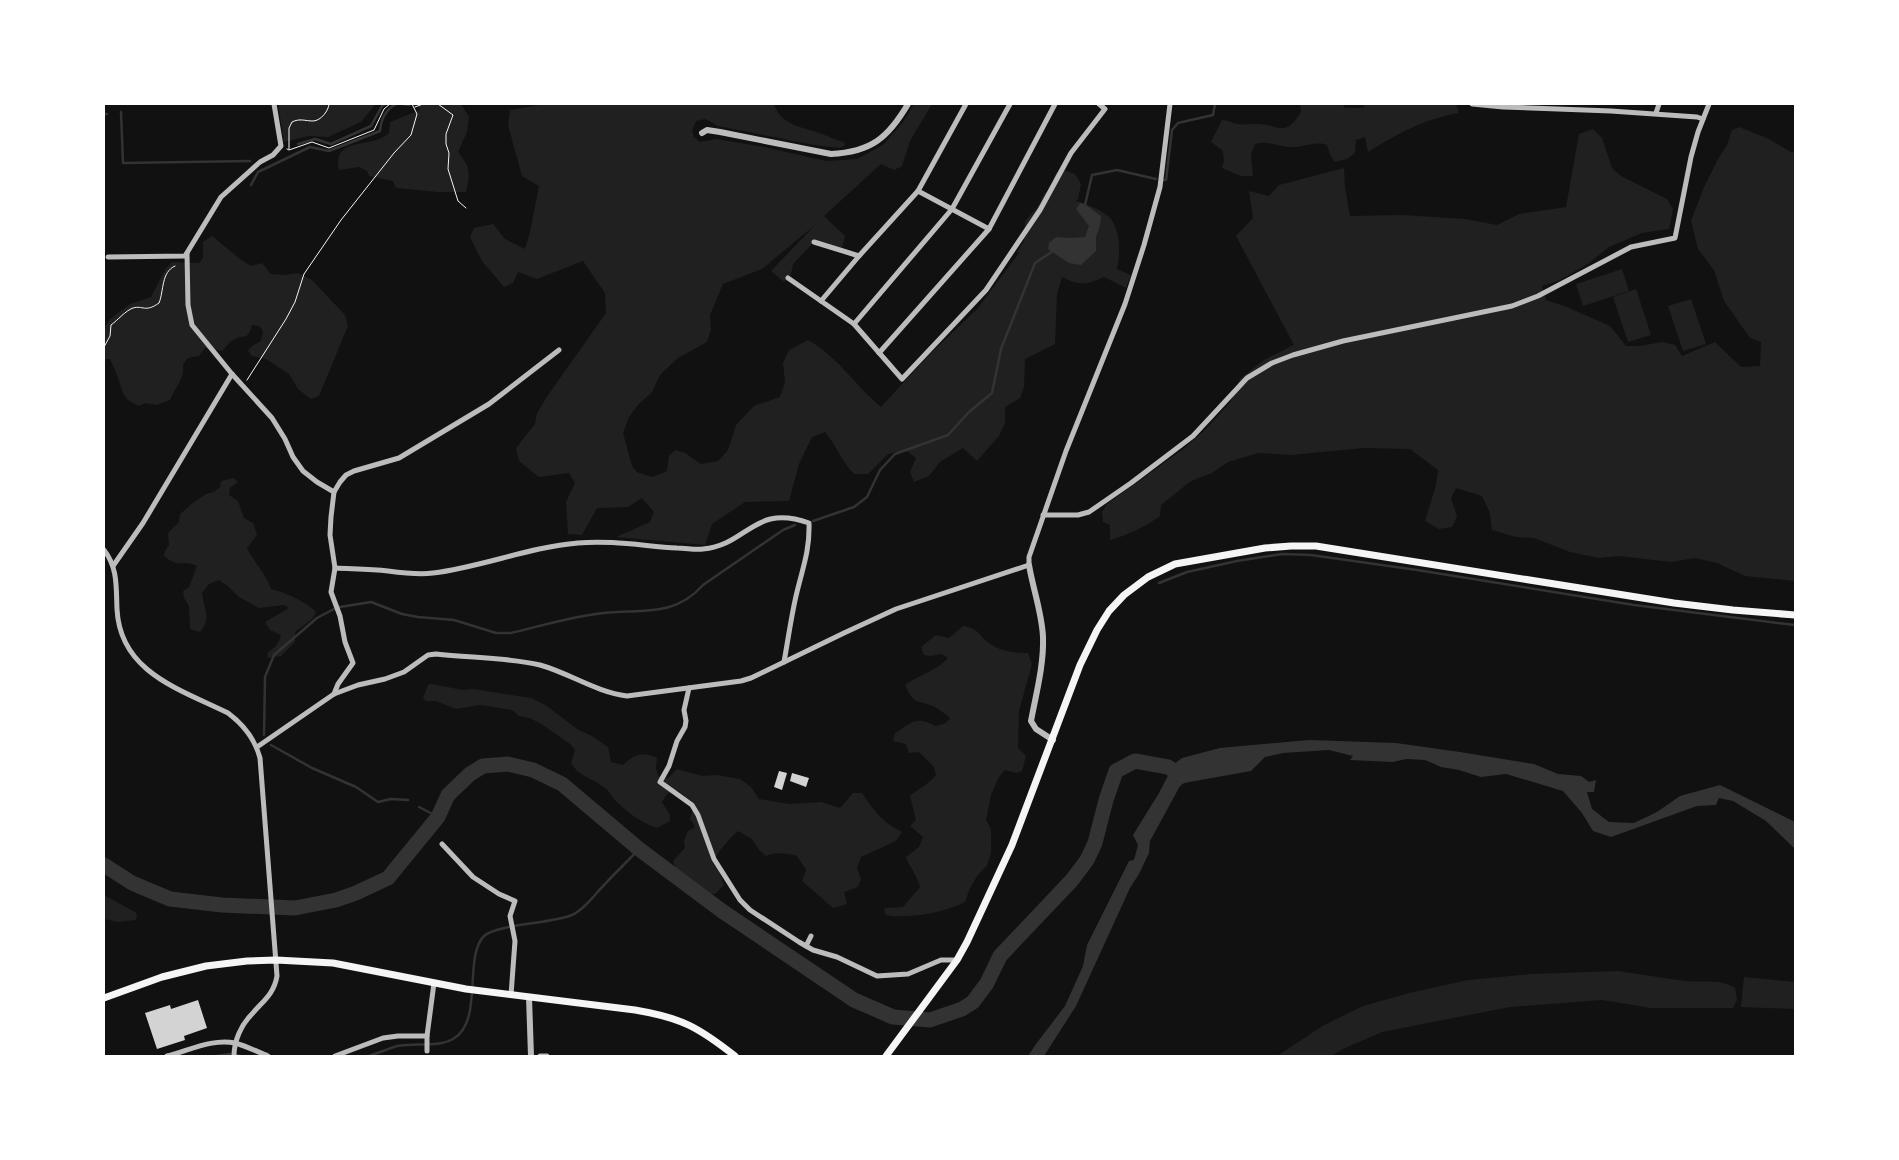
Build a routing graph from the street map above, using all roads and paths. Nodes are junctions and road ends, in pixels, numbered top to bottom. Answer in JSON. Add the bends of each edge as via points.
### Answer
{"nodes":[{"id":1,"x":274,"y":104,"type":"edge"},
{"id":2,"x":329,"y":104,"type":"edge"},
{"id":3,"x":390,"y":104,"type":"edge"},
{"id":4,"x":412,"y":104,"type":"edge"},
{"id":5,"x":423,"y":104,"type":"edge"},
{"id":6,"x":438,"y":104,"type":"edge"},
{"id":7,"x":908,"y":104,"type":"edge"},
{"id":8,"x":966,"y":104,"type":"edge"},
{"id":9,"x":1010,"y":104,"type":"edge"},
{"id":10,"x":1055,"y":104,"type":"edge"},
{"id":11,"x":1100,"y":104,"type":"edge"},
{"id":12,"x":1170,"y":104,"type":"edge"},
{"id":13,"x":1477,"y":104,"type":"edge"},
{"id":14,"x":1613,"y":104,"type":"edge"},
{"id":15,"x":1659,"y":104,"type":"edge"},
{"id":16,"x":1709,"y":104,"type":"edge"},
{"id":17,"x":1528,"y":106,"type":"edge"},
{"id":18,"x":1570,"y":106,"type":"edge"},
{"id":19,"x":414,"y":108,"type":"junction"},
{"id":20,"x":1611,"y":111,"type":"junction"},
{"id":21,"x":1656,"y":113,"type":"junction"},
{"id":22,"x":1703,"y":119,"type":"junction"},
{"id":23,"x":702,"y":133,"type":"dead end"},
{"id":24,"x":281,"y":146,"type":"junction"},
{"id":25,"x":290,"y":150,"type":"junction"},
{"id":26,"x":918,"y":191,"type":"junction"},
{"id":27,"x":466,"y":208,"type":"dead end"},
{"id":28,"x":952,"y":209,"type":"junction"},
{"id":29,"x":989,"y":228,"type":"junction"},
{"id":30,"x":814,"y":242,"type":"dead end"},
{"id":31,"x":187,"y":253,"type":"junction"},
{"id":32,"x":859,"y":256,"type":"junction"},
{"id":33,"x":108,"y":257,"type":"dead end"},
{"id":34,"x":175,"y":266,"type":"dead end"},
{"id":35,"x":788,"y":278,"type":"dead end"},
{"id":36,"x":821,"y":301,"type":"junction"},
{"id":37,"x":854,"y":324,"type":"junction"},
{"id":38,"x":104,"y":347,"type":"edge"},
{"id":39,"x":558,"y":350,"type":"dead end"},
{"id":40,"x":879,"y":353,"type":"junction"},
{"id":41,"x":232,"y":374,"type":"junction"},
{"id":42,"x":244,"y":385,"type":"junction"},
{"id":43,"x":334,"y":492,"type":"junction"},
{"id":44,"x":1043,"y":515,"type":"junction"},
{"id":45,"x":104,"y":550,"type":"edge"},
{"id":46,"x":1029,"y":565,"type":"junction"},
{"id":47,"x":113,"y":566,"type":"junction"},
{"id":48,"x":335,"y":568,"type":"junction"},
{"id":49,"x":1795,"y":615,"type":"edge"},
{"id":50,"x":784,"y":662,"type":"junction"},
{"id":51,"x":689,"y":688,"type":"junction"},
{"id":52,"x":334,"y":694,"type":"junction"},
{"id":53,"x":1052,"y":740,"type":"junction"},
{"id":54,"x":257,"y":746,"type":"junction"},
{"id":55,"x":442,"y":844,"type":"dead end"},
{"id":56,"x":811,"y":936,"type":"dead end"},
{"id":57,"x":806,"y":946,"type":"junction"},
{"id":58,"x":276,"y":960,"type":"junction"},
{"id":59,"x":957,"y":960,"type":"junction"},
{"id":60,"x":434,"y":983,"type":"junction"},
{"id":61,"x":511,"y":994,"type":"junction"},
{"id":62,"x":529,"y":997,"type":"junction"},
{"id":63,"x":104,"y":998,"type":"edge"},
{"id":64,"x":427,"y":1036,"type":"junction"},
{"id":65,"x":235,"y":1045,"type":"junction"},
{"id":66,"x":427,"y":1051,"type":"dead end"},
{"id":67,"x":167,"y":1056,"type":"edge"},
{"id":68,"x":234,"y":1056,"type":"edge"},
{"id":69,"x":268,"y":1056,"type":"edge"},
{"id":70,"x":336,"y":1056,"type":"edge"},
{"id":71,"x":531,"y":1056,"type":"edge"},
{"id":72,"x":540,"y":1056,"type":"edge"},
{"id":73,"x":547,"y":1056,"type":"edge"},
{"id":74,"x":734,"y":1056,"type":"edge"},
{"id":75,"x":886,"y":1056,"type":"edge"}],
"edges":[{"from":1,"to":24,"type":"street"},
{"from":2,"to":25,"type":"path","via":[[328,110],[318,120],[292,122],[289,128]]},
{"from":3,"to":25,"type":"path","via":[[374,130],[329,148],[312,142]]},
{"from":4,"to":19,"type":"path"},
{"from":5,"to":19,"type":"path"},
{"from":6,"to":27,"type":"path","via":[[453,115],[446,134],[450,153],[448,169],[458,201]]},
{"from":7,"to":23,"type":"street","via":[[894,127],[882,138],[847,153],[831,154],[707,130]]},
{"from":8,"to":26,"type":"street"},
{"from":9,"to":28,"type":"street"},
{"from":10,"to":29,"type":"street"},
{"from":11,"to":40,"type":"street","via":[[1105,108],[1071,153],[1040,210],[986,290],[902,380]]},
{"from":12,"to":44,"type":"street","via":[[1160,187],[1144,245],[1125,304]]},
{"from":13,"to":17,"type":"street"},
{"from":14,"to":20,"type":"street"},
{"from":15,"to":21,"type":"street"},
{"from":16,"to":22,"type":"street"},
{"from":17,"to":18,"type":"street"},
{"from":18,"to":20,"type":"street"},
{"from":19,"to":42,"type":"path","via":[[417,114],[411,135],[342,220],[304,274],[286,319]]},
{"from":20,"to":21,"type":"street"},
{"from":21,"to":22,"type":"street"},
{"from":22,"to":44,"type":"street","via":[[1691,157],[1676,238],[1631,247],[1538,296],[1512,306],[1343,341],[1272,362],[1247,378],[1193,436],[1096,508],[1078,515]]},
{"from":24,"to":25,"type":"path"},
{"from":24,"to":31,"type":"street","via":[[220,197]]},
{"from":26,"to":28,"type":"street"},
{"from":26,"to":32,"type":"street"},
{"from":28,"to":29,"type":"street"},
{"from":28,"to":37,"type":"street"},
{"from":29,"to":40,"type":"street"},
{"from":30,"to":32,"type":"street"},
{"from":31,"to":33,"type":"street","via":[[175,257]]},
{"from":31,"to":41,"type":"street","via":[[188,305],[192,324]]},
{"from":32,"to":36,"type":"street"},
{"from":34,"to":38,"type":"path","via":[[165,278],[159,303],[152,308],[129,310],[111,326]]},
{"from":35,"to":36,"type":"street"},
{"from":36,"to":37,"type":"street"},
{"from":37,"to":40,"type":"street"},
{"from":39,"to":43,"type":"street","via":[[489,404],[399,458],[346,475]]},
{"from":41,"to":42,"type":"street"},
{"from":41,"to":47,"type":"street"},
{"from":42,"to":43,"type":"street","via":[[272,418],[303,470]]},
{"from":43,"to":48,"type":"street","via":[[330,535]]},
{"from":44,"to":46,"type":"street"},
{"from":45,"to":47,"type":"street"},
{"from":46,"to":50,"type":"street","via":[[896,609]]},
{"from":46,"to":53,"type":"street","via":[[1043,638],[1031,721],[1036,729]]},
{"from":47,"to":54,"type":"street","via":[[119,626],[132,655],[167,684],[228,713],[244,726]]},
{"from":48,"to":50,"type":"street","via":[[431,574],[539,549],[599,541],[703,549],[723,544],[759,522],[771,518],[795,518],[809,523],[810,535]]},
{"from":48,"to":52,"type":"street","via":[[331,592],[353,663]]},
{"from":49,"to":53,"type":"main road","via":[[1668,602],[1316,546],[1265,548],[1196,559],[1175,564],[1148,577],[1109,610],[1080,665]]},
{"from":50,"to":51,"type":"street","via":[[741,681]]},
{"from":51,"to":52,"type":"street","via":[[637,696],[614,694],[538,665],[436,654],[428,655],[404,672]]},
{"from":51,"to":57,"type":"street","via":[[684,710],[685,728],[660,782],[692,805],[714,859],[740,900]]},
{"from":52,"to":54,"type":"street"},
{"from":53,"to":59,"type":"main road","via":[[1012,845]]},
{"from":54,"to":58,"type":"street","via":[[262,770]]},
{"from":55,"to":61,"type":"street","via":[[473,877],[515,901],[510,916],[515,941]]},
{"from":56,"to":57,"type":"street"},
{"from":57,"to":59,"type":"street","via":[[877,976],[908,974],[941,960]]},
{"from":58,"to":60,"type":"main road","via":[[333,962]]},
{"from":58,"to":63,"type":"main road","via":[[206,966],[162,977]]},
{"from":58,"to":65,"type":"street","via":[[277,976],[272,992],[247,1020]]},
{"from":59,"to":75,"type":"main road"},
{"from":60,"to":61,"type":"main road"},
{"from":60,"to":64,"type":"street"},
{"from":61,"to":62,"type":"main road"},
{"from":62,"to":71,"type":"street"},
{"from":62,"to":74,"type":"main road","via":[[636,1010],[677,1019],[711,1037]]},
{"from":64,"to":66,"type":"street"},
{"from":64,"to":70,"type":"street","via":[[383,1038]]},
{"from":65,"to":67,"type":"street","via":[[215,1043]]},
{"from":65,"to":68,"type":"street"},
{"from":65,"to":69,"type":"street"},
{"from":72,"to":73,"type":"street"}]}
